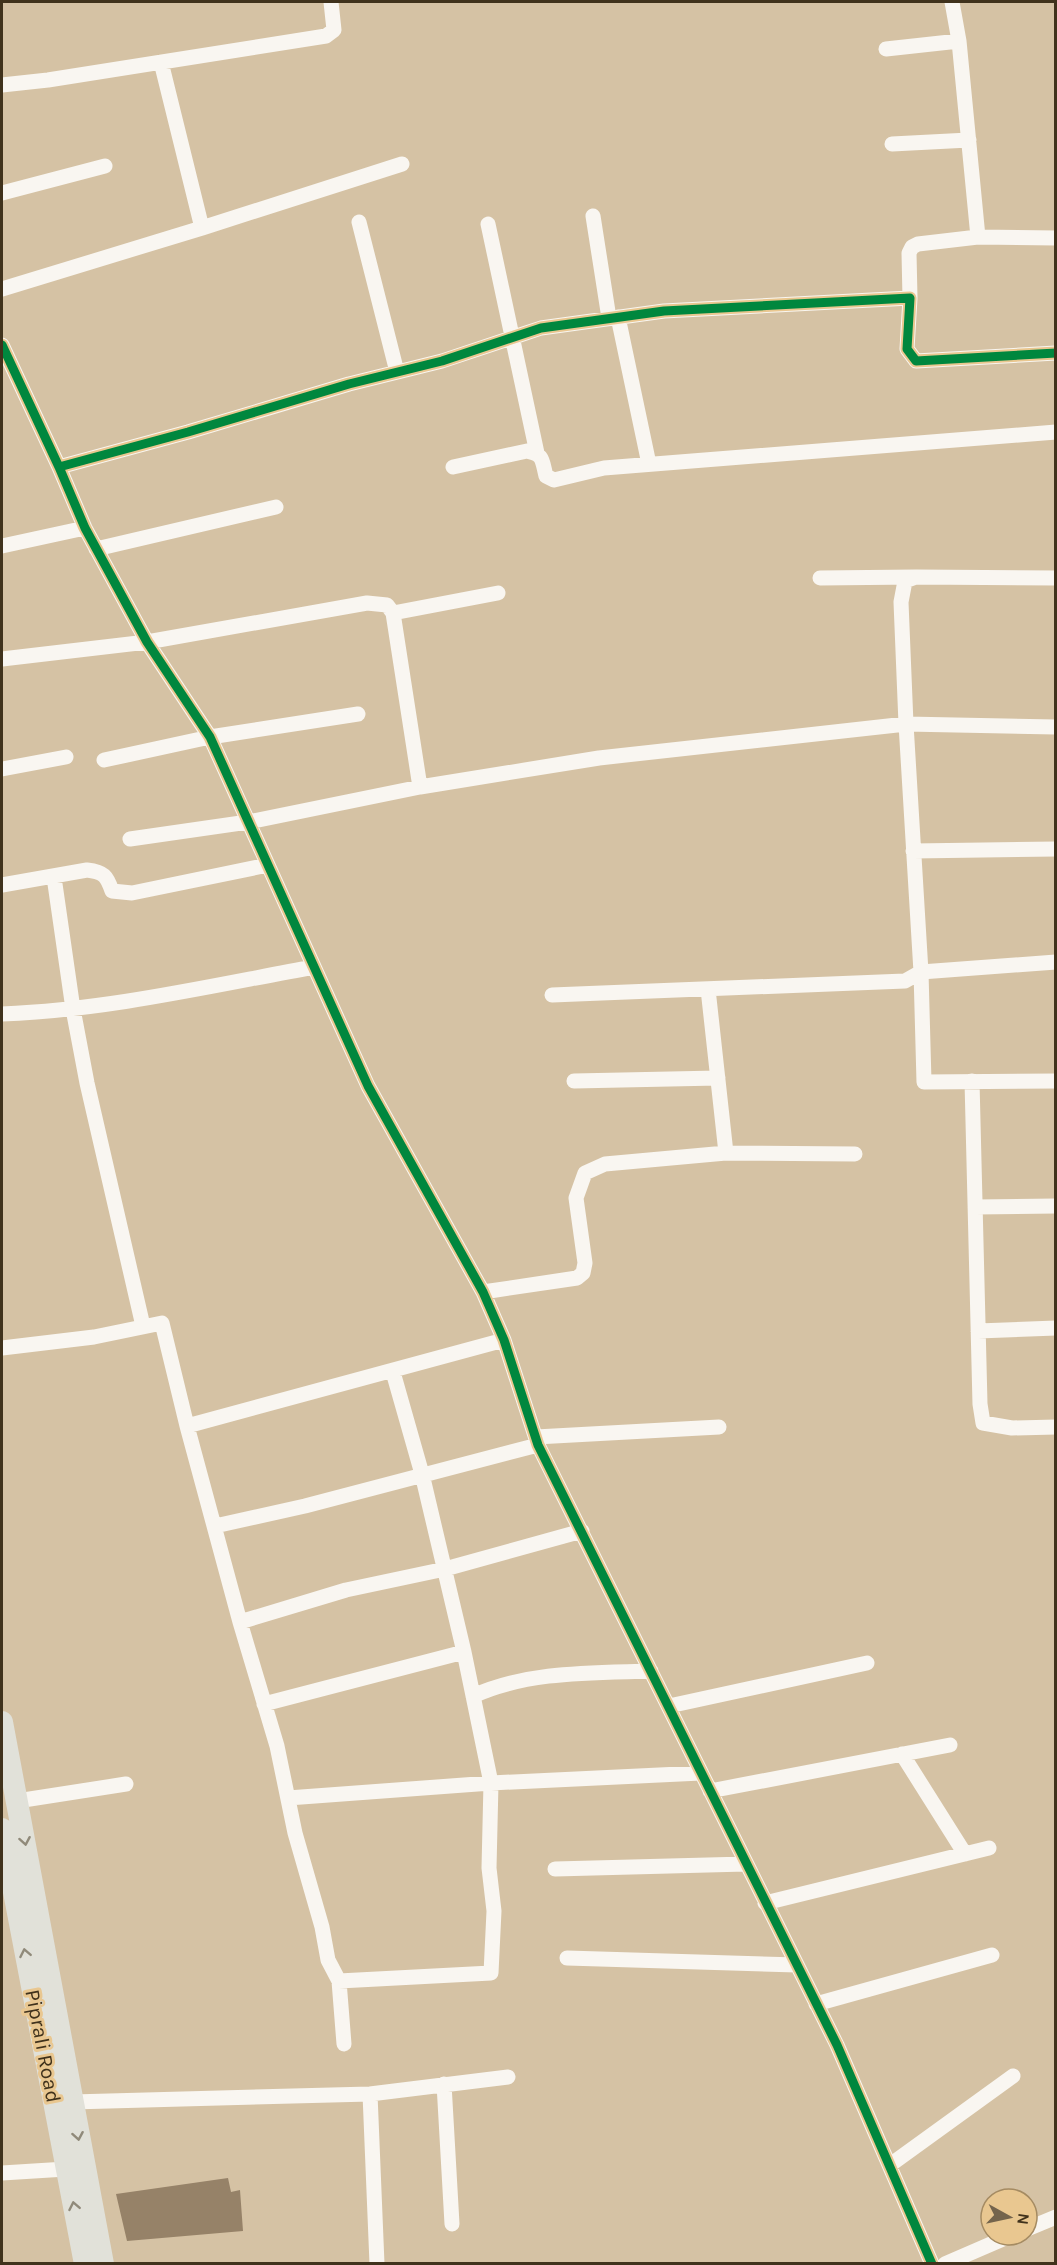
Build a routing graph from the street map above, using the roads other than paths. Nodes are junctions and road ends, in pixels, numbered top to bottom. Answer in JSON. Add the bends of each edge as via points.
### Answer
{"nodes":[{"id":1,"x":331,"y":2,"type":"edge"},
{"id":2,"x":952,"y":2,"type":"edge"},
{"id":3,"x":959,"y":41,"type":"junction"},
{"id":4,"x":886,"y":49,"type":"dead end"},
{"id":5,"x":161,"y":62,"type":"junction"},
{"id":6,"x":2,"y":85,"type":"edge"},
{"id":7,"x":969,"y":140,"type":"junction"},
{"id":8,"x":892,"y":144,"type":"dead end"},
{"id":9,"x":402,"y":164,"type":"dead end"},
{"id":10,"x":105,"y":166,"type":"dead end"},
{"id":11,"x":2,"y":193,"type":"edge"},
{"id":12,"x":593,"y":216,"type":"dead end"},
{"id":13,"x":359,"y":222,"type":"dead end"},
{"id":14,"x":488,"y":224,"type":"dead end"},
{"id":15,"x":202,"y":228,"type":"junction"},
{"id":16,"x":978,"y":237,"type":"junction"},
{"id":17,"x":1056,"y":238,"type":"edge"},
{"id":18,"x":2,"y":289,"type":"edge"},
{"id":19,"x":910,"y":298,"type":"junction"},
{"id":20,"x":614,"y":317,"type":"junction"},
{"id":21,"x":512,"y":337,"type":"junction"},
{"id":22,"x":2,"y":345,"type":"edge"},
{"id":23,"x":1056,"y":353,"type":"edge"},
{"id":24,"x":397,"y":372,"type":"junction"},
{"id":25,"x":1056,"y":432,"type":"edge"},
{"id":26,"x":537,"y":453,"type":"junction"},
{"id":27,"x":649,"y":464,"type":"junction"},
{"id":28,"x":59,"y":466,"type":"junction"},
{"id":29,"x":453,"y":467,"type":"dead end"},
{"id":30,"x":276,"y":507,"type":"dead end"},
{"id":31,"x":85,"y":528,"type":"junction"},
{"id":32,"x":2,"y":546,"type":"edge"},
{"id":33,"x":96,"y":549,"type":"junction"},
{"id":34,"x":916,"y":577,"type":"junction"},
{"id":35,"x":820,"y":578,"type":"dead end"},
{"id":36,"x":1056,"y":578,"type":"edge"},
{"id":37,"x":498,"y":593,"type":"dead end"},
{"id":38,"x":393,"y":613,"type":"junction"},
{"id":39,"x":147,"y":642,"type":"junction"},
{"id":40,"x":2,"y":659,"type":"edge"},
{"id":41,"x":358,"y":714,"type":"dead end"},
{"id":42,"x":906,"y":724,"type":"junction"},
{"id":43,"x":1056,"y":727,"type":"edge"},
{"id":44,"x":210,"y":737,"type":"junction"},
{"id":45,"x":66,"y":757,"type":"dead end"},
{"id":46,"x":104,"y":760,"type":"dead end"},
{"id":47,"x":2,"y":769,"type":"edge"},
{"id":48,"x":420,"y":786,"type":"junction"},
{"id":49,"x":248,"y":822,"type":"junction"},
{"id":50,"x":130,"y":839,"type":"dead end"},
{"id":51,"x":1056,"y":849,"type":"edge"},
{"id":52,"x":913,"y":850,"type":"junction"},
{"id":53,"x":268,"y":865,"type":"junction"},
{"id":54,"x":54,"y":877,"type":"junction"},
{"id":55,"x":2,"y":885,"type":"edge"},
{"id":56,"x":1056,"y":962,"type":"edge"},
{"id":57,"x":314,"y":967,"type":"junction"},
{"id":58,"x":921,"y":972,"type":"junction"},
{"id":59,"x":708,"y":989,"type":"junction"},
{"id":60,"x":552,"y":996,"type":"dead end"},
{"id":61,"x":73,"y":1009,"type":"junction"},
{"id":62,"x":2,"y":1014,"type":"edge"},
{"id":63,"x":718,"y":1078,"type":"junction"},
{"id":64,"x":1056,"y":1080,"type":"edge"},
{"id":65,"x":574,"y":1081,"type":"dead end"},
{"id":66,"x":972,"y":1081,"type":"junction"},
{"id":67,"x":726,"y":1153,"type":"junction"},
{"id":68,"x":855,"y":1154,"type":"dead end"},
{"id":69,"x":1056,"y":1206,"type":"edge"},
{"id":70,"x":975,"y":1207,"type":"junction"},
{"id":71,"x":483,"y":1292,"type":"junction"},
{"id":72,"x":143,"y":1326,"type":"junction"},
{"id":73,"x":1056,"y":1329,"type":"edge"},
{"id":74,"x":978,"y":1331,"type":"junction"},
{"id":75,"x":504,"y":1340,"type":"junction"},
{"id":76,"x":2,"y":1348,"type":"edge"},
{"id":77,"x":393,"y":1372,"type":"junction"},
{"id":78,"x":187,"y":1426,"type":"junction"},
{"id":79,"x":719,"y":1427,"type":"dead end"},
{"id":80,"x":1056,"y":1427,"type":"edge"},
{"id":81,"x":537,"y":1441,"type":"junction"},
{"id":82,"x":422,"y":1474,"type":"junction"},
{"id":83,"x":215,"y":1526,"type":"junction"},
{"id":84,"x":582,"y":1531,"type":"junction"},
{"id":85,"x":445,"y":1569,"type":"junction"},
{"id":86,"x":240,"y":1622,"type":"junction"},
{"id":87,"x":464,"y":1652,"type":"junction"},
{"id":88,"x":867,"y":1663,"type":"dead end"},
{"id":89,"x":651,"y":1671,"type":"junction"},
{"id":90,"x":473,"y":1695,"type":"junction"},
{"id":91,"x":264,"y":1704,"type":"junction"},
{"id":92,"x":669,"y":1706,"type":"junction"},
{"id":93,"x":2,"y":1722,"type":"edge"},
{"id":94,"x":950,"y":1745,"type":"dead end"},
{"id":95,"x":902,"y":1754,"type":"junction"},
{"id":96,"x":701,"y":1773,"type":"junction"},
{"id":97,"x":491,"y":1783,"type":"junction"},
{"id":98,"x":126,"y":1784,"type":"dead end"},
{"id":99,"x":710,"y":1791,"type":"junction"},
{"id":100,"x":288,"y":1798,"type":"junction"},
{"id":101,"x":17,"y":1801,"type":"junction"},
{"id":102,"x":2,"y":1829,"type":"edge"},
{"id":103,"x":989,"y":1848,"type":"dead end"},
{"id":104,"x":965,"y":1854,"type":"junction"},
{"id":105,"x":746,"y":1864,"type":"junction"},
{"id":106,"x":555,"y":1869,"type":"dead end"},
{"id":107,"x":765,"y":1903,"type":"junction"},
{"id":108,"x":992,"y":1955,"type":"dead end"},
{"id":109,"x":567,"y":1958,"type":"dead end"},
{"id":110,"x":797,"y":1965,"type":"junction"},
{"id":111,"x":339,"y":1981,"type":"junction"},
{"id":112,"x":816,"y":2004,"type":"junction"},
{"id":113,"x":344,"y":2044,"type":"dead end"},
{"id":114,"x":1013,"y":2076,"type":"dead end"},
{"id":115,"x":508,"y":2077,"type":"dead end"},
{"id":116,"x":444,"y":2084,"type":"junction"},
{"id":117,"x":370,"y":2094,"type":"junction"},
{"id":118,"x":72,"y":2102,"type":"junction"},
{"id":119,"x":890,"y":2165,"type":"junction"},
{"id":120,"x":66,"y":2169,"type":"junction"},
{"id":121,"x":2,"y":2173,"type":"edge"},
{"id":122,"x":1056,"y":2217,"type":"edge"},
{"id":123,"x":452,"y":2224,"type":"dead end"},
{"id":124,"x":1039,"y":2224,"type":"edge"},
{"id":125,"x":984,"y":2247,"type":"edge"},
{"id":126,"x":85,"y":2264,"type":"edge"},
{"id":127,"x":103,"y":2264,"type":"edge"},
{"id":128,"x":377,"y":2264,"type":"edge"},
{"id":129,"x":932,"y":2264,"type":"edge"},
{"id":130,"x":945,"y":2264,"type":"edge"}],
"edges":[{"from":1,"to":5,"type":"street","via":[[334,30],[326,36]]},
{"from":2,"to":3,"type":"street"},
{"from":3,"to":4,"type":"street"},
{"from":3,"to":7,"type":"street"},
{"from":5,"to":6,"type":"street"},
{"from":5,"to":15,"type":"street"},
{"from":7,"to":8,"type":"street"},
{"from":7,"to":16,"type":"street"},
{"from":9,"to":15,"type":"street"},
{"from":10,"to":11,"type":"street"},
{"from":12,"to":20,"type":"street"},
{"from":13,"to":24,"type":"street"},
{"from":14,"to":21,"type":"street"},
{"from":15,"to":18,"type":"street"},
{"from":16,"to":17,"type":"street"},
{"from":16,"to":19,"type":"street","via":[[912,247]]},
{"from":19,"to":20,"type":"street"},
{"from":19,"to":23,"type":"street","via":[[908,349],[916,362]]},
{"from":20,"to":21,"type":"street","via":[[541,328]]},
{"from":20,"to":27,"type":"street"},
{"from":21,"to":24,"type":"street"},
{"from":21,"to":26,"type":"street"},
{"from":22,"to":28,"type":"street"},
{"from":24,"to":28,"type":"street"},
{"from":25,"to":27,"type":"street"},
{"from":26,"to":27,"type":"street","via":[[546,476],[554,480],[604,468]]},
{"from":26,"to":29,"type":"street","via":[[527,451]]},
{"from":28,"to":31,"type":"street"},
{"from":30,"to":33,"type":"street"},
{"from":31,"to":32,"type":"street"},
{"from":31,"to":33,"type":"street"},
{"from":33,"to":39,"type":"street"},
{"from":34,"to":35,"type":"street"},
{"from":34,"to":36,"type":"street"},
{"from":34,"to":42,"type":"street","via":[[905,581],[902,602]]},
{"from":37,"to":38,"type":"street"},
{"from":38,"to":39,"type":"street","via":[[387,605],[367,603]]},
{"from":38,"to":48,"type":"street"},
{"from":39,"to":40,"type":"street"},
{"from":39,"to":44,"type":"street"},
{"from":41,"to":44,"type":"street"},
{"from":42,"to":43,"type":"street"},
{"from":42,"to":48,"type":"street","via":[[599,758]]},
{"from":42,"to":52,"type":"street"},
{"from":44,"to":46,"type":"street"},
{"from":44,"to":49,"type":"street"},
{"from":45,"to":47,"type":"street"},
{"from":48,"to":49,"type":"street"},
{"from":49,"to":50,"type":"street"},
{"from":49,"to":53,"type":"street"},
{"from":51,"to":52,"type":"street"},
{"from":52,"to":58,"type":"street"},
{"from":53,"to":54,"type":"street","via":[[132,893],[112,891],[101,871]]},
{"from":53,"to":57,"type":"street"},
{"from":54,"to":55,"type":"street"},
{"from":54,"to":61,"type":"street"},
{"from":56,"to":58,"type":"street"},
{"from":57,"to":61,"type":"street"},
{"from":57,"to":71,"type":"street","via":[[368,1086]]},
{"from":58,"to":59,"type":"street","via":[[905,981]]},
{"from":58,"to":66,"type":"street","via":[[924,1082]]},
{"from":59,"to":60,"type":"street"},
{"from":59,"to":63,"type":"street"},
{"from":61,"to":62,"type":"street"},
{"from":61,"to":72,"type":"street"},
{"from":63,"to":65,"type":"street"},
{"from":63,"to":67,"type":"street"},
{"from":64,"to":66,"type":"street"},
{"from":66,"to":70,"type":"street"},
{"from":67,"to":68,"type":"street"},
{"from":67,"to":71,"type":"street","via":[[605,1164],[585,1173],[576,1198],[583,1273],[577,1278]]},
{"from":69,"to":70,"type":"street"},
{"from":70,"to":74,"type":"street"},
{"from":71,"to":75,"type":"street"},
{"from":72,"to":76,"type":"street","via":[[94,1337]]},
{"from":72,"to":78,"type":"street","via":[[162,1323]]},
{"from":73,"to":74,"type":"street"},
{"from":74,"to":80,"type":"street","via":[[983,1423],[1012,1428]]},
{"from":75,"to":77,"type":"street"},
{"from":75,"to":81,"type":"street"},
{"from":77,"to":78,"type":"street"},
{"from":77,"to":82,"type":"street"},
{"from":78,"to":83,"type":"street"},
{"from":79,"to":81,"type":"street"},
{"from":81,"to":82,"type":"street"},
{"from":81,"to":84,"type":"street"},
{"from":82,"to":83,"type":"street"},
{"from":82,"to":85,"type":"street"},
{"from":83,"to":86,"type":"street"},
{"from":84,"to":85,"type":"street"},
{"from":84,"to":89,"type":"street"},
{"from":85,"to":86,"type":"street","via":[[346,1590]]},
{"from":85,"to":87,"type":"street"},
{"from":86,"to":91,"type":"street"},
{"from":87,"to":90,"type":"street"},
{"from":87,"to":91,"type":"street"},
{"from":88,"to":92,"type":"street"},
{"from":89,"to":90,"type":"street","via":[[537,1677]]},
{"from":89,"to":92,"type":"street"},
{"from":90,"to":97,"type":"street"},
{"from":91,"to":100,"type":"street"},
{"from":92,"to":96,"type":"street"},
{"from":93,"to":101,"type":"main road"},
{"from":94,"to":95,"type":"street"},
{"from":95,"to":99,"type":"street"},
{"from":95,"to":104,"type":"street"},
{"from":96,"to":97,"type":"street"},
{"from":96,"to":99,"type":"street"},
{"from":97,"to":100,"type":"street"},
{"from":97,"to":111,"type":"street","via":[[491,1973]]},
{"from":98,"to":101,"type":"street"},
{"from":99,"to":105,"type":"street"},
{"from":100,"to":111,"type":"street","via":[[328,1960]]},
{"from":101,"to":118,"type":"main road","one_way":true},
{"from":120,"to":102,"type":"main road","name":"Piprali Road","one_way":true},
{"from":103,"to":104,"type":"street"},
{"from":104,"to":107,"type":"street"},
{"from":105,"to":106,"type":"street"},
{"from":105,"to":107,"type":"street"},
{"from":107,"to":110,"type":"street"},
{"from":108,"to":112,"type":"street"},
{"from":109,"to":110,"type":"street"},
{"from":110,"to":112,"type":"street"},
{"from":111,"to":113,"type":"street"},
{"from":112,"to":119,"type":"street"},
{"from":114,"to":119,"type":"street"},
{"from":115,"to":116,"type":"street"},
{"from":116,"to":117,"type":"street"},
{"from":116,"to":123,"type":"street"},
{"from":117,"to":118,"type":"street"},
{"from":117,"to":128,"type":"street"},
{"from":118,"to":127,"type":"main road","one_way":true},
{"from":119,"to":129,"type":"street"},
{"from":120,"to":121,"type":"street"},
{"from":126,"to":120,"type":"main road","name":"Piprali Road","one_way":true},
{"from":122,"to":124,"type":"street"},
{"from":125,"to":130,"type":"street"}]}
